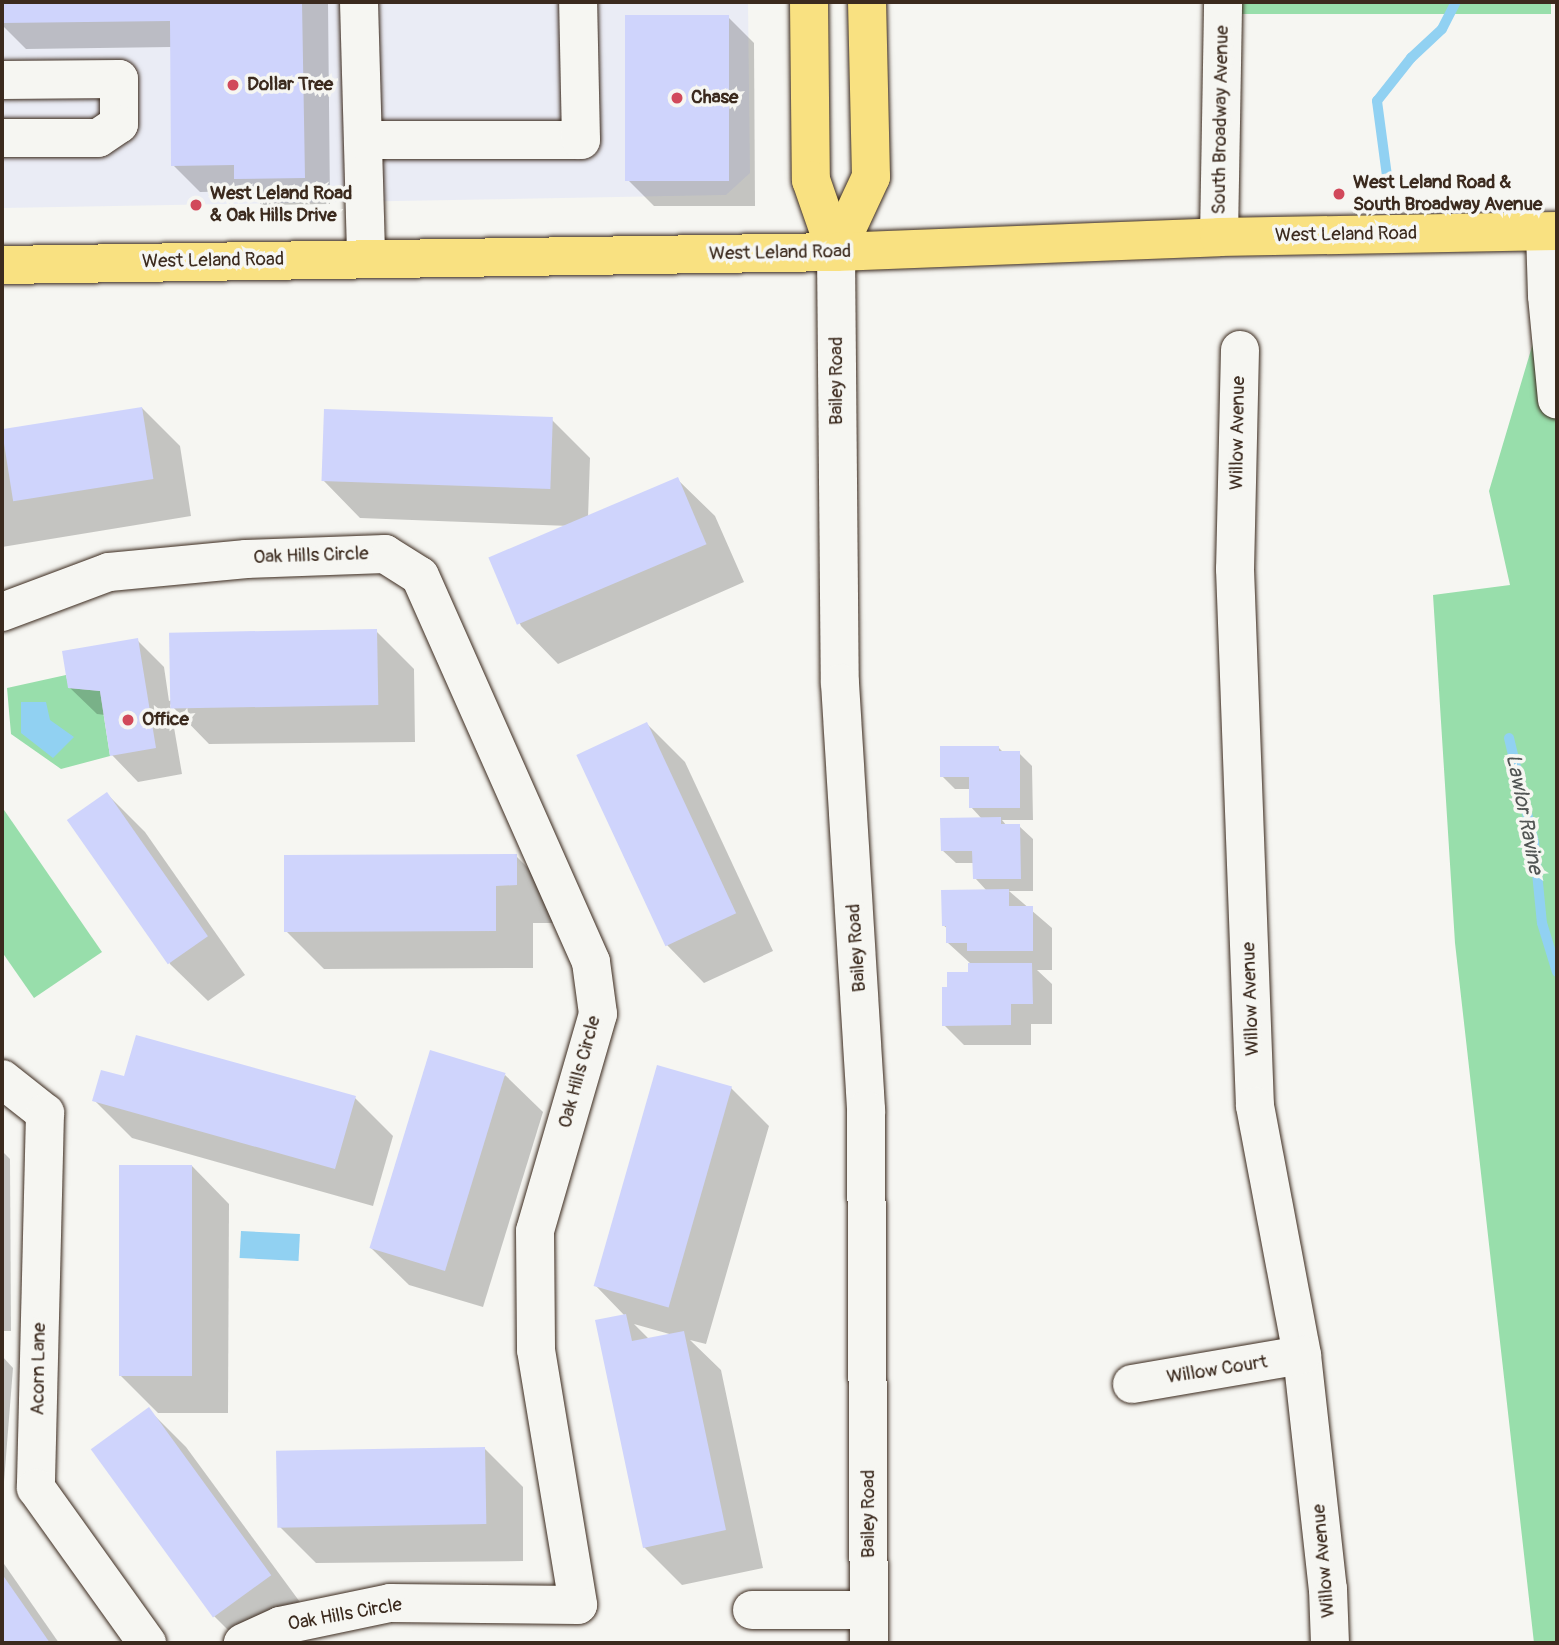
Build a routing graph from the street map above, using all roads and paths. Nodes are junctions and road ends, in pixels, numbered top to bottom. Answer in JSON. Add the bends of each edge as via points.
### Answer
{"nodes":[{"id":1,"x":359,"y":2,"type":"edge"},
{"id":2,"x":578,"y":2,"type":"edge"},
{"id":3,"x":809,"y":2,"type":"edge"},
{"id":4,"x":867,"y":2,"type":"edge"},
{"id":5,"x":1223,"y":2,"type":"edge"},
{"id":6,"x":2,"y":80,"type":"edge"},
{"id":7,"x":2,"y":138,"type":"edge"},
{"id":8,"x":363,"y":140,"type":"junction"},
{"id":9,"x":1551,"y":231,"type":"edge"},
{"id":10,"x":1219,"y":237,"type":"junction"},
{"id":11,"x":836,"y":252,"type":"junction"},
{"id":12,"x":366,"y":258,"type":"junction"},
{"id":13,"x":2,"y":265,"type":"edge"},
{"id":14,"x":1240,"y":350,"type":"dead end"},
{"id":15,"x":1557,"y":400,"type":"edge"},
{"id":16,"x":2,"y":612,"type":"edge"},
{"id":17,"x":2,"y":1079,"type":"edge"},
{"id":18,"x":1302,"y":1355,"type":"junction"},
{"id":19,"x":1132,"y":1384,"type":"dead end"},
{"id":20,"x":752,"y":1610,"type":"dead end"},
{"id":21,"x":869,"y":1626,"type":"edge"},
{"id":22,"x":147,"y":1643,"type":"edge"},
{"id":23,"x":243,"y":1643,"type":"edge"},
{"id":24,"x":1330,"y":1643,"type":"edge"}],
"edges":[{"from":1,"to":8,"type":"street"},
{"from":2,"to":8,"type":"street","via":[[581,140]]},
{"from":3,"to":11,"type":"main road","name":"Bailey Road","via":[[811,180]]},
{"from":4,"to":11,"type":"main road","name":"Bailey Road","via":[[871,177]]},
{"from":5,"to":10,"type":"street","name":"South Broadway Avenue"},
{"from":6,"to":7,"type":"street","via":[[119,79],[119,124],[98,138]]},
{"from":8,"to":12,"type":"street"},
{"from":9,"to":10,"type":"main road","name":"West Leland Road"},
{"from":9,"to":15,"type":"street","via":[[1547,296]]},
{"from":10,"to":11,"type":"main road","name":"West Leland Road"},
{"from":11,"to":12,"type":"main road","name":"West Leland Road"},
{"from":11,"to":21,"type":"street","name":"Bailey Road","via":[[840,682],[866,1110]]},
{"from":12,"to":13,"type":"main road","name":"West Leland Road"},
{"from":14,"to":18,"type":"street","name":"Willow Avenue","via":[[1235,569],[1255,1106]]},
{"from":16,"to":23,"type":"street","name":"Oak Hills Circle","via":[[109,572],[246,559],[385,554],[420,576],[591,962],[598,1014],[535,1231],[536,1350],[578,1605],[390,1603],[280,1626]]},
{"from":17,"to":22,"type":"street","name":"Acorn Lane","via":[[45,1112],[36,1488]]},
{"from":18,"to":19,"type":"street","name":"Willow Court"},
{"from":18,"to":24,"type":"street","name":"Willow Avenue"},
{"from":20,"to":21,"type":"street"}]}
